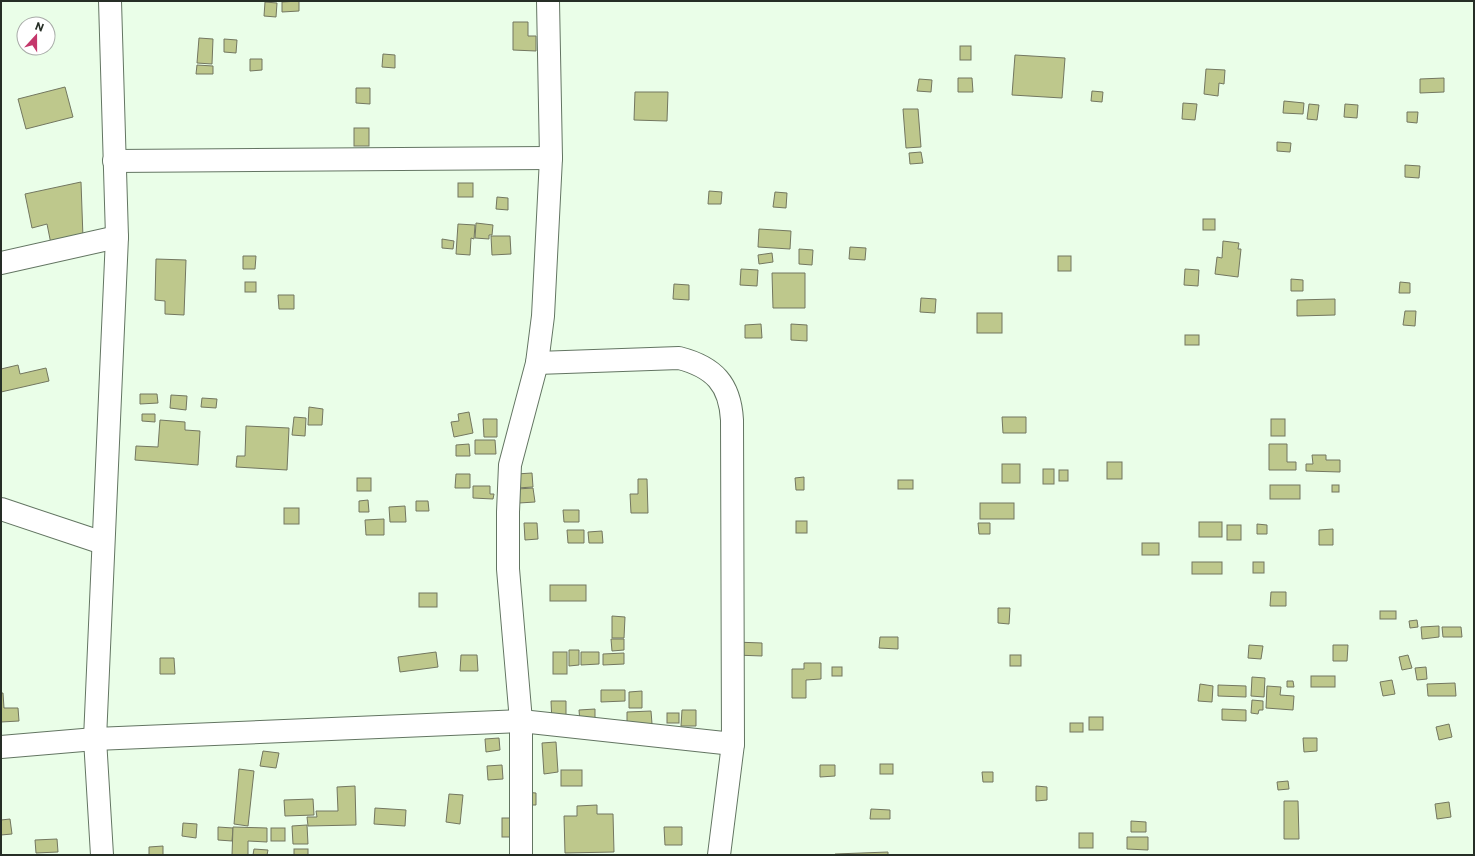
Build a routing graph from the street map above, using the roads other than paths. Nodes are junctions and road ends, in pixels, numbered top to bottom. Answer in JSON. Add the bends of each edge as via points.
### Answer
{"nodes":[{"id":1,"x":110,"y":1,"type":"edge"},
{"id":2,"x":548,"y":1,"type":"edge"},
{"id":3,"x":551,"y":158,"type":"junction"},
{"id":4,"x":114,"y":161,"type":"junction"},
{"id":5,"x":117,"y":237,"type":"junction"},
{"id":6,"x":1,"y":263,"type":"edge"},
{"id":7,"x":537,"y":363,"type":"junction"},
{"id":8,"x":1,"y":509,"type":"edge"},
{"id":9,"x":104,"y":543,"type":"junction"},
{"id":10,"x":521,"y":721,"type":"junction"},
{"id":11,"x":95,"y":739,"type":"junction"},
{"id":12,"x":733,"y":744,"type":"junction"},
{"id":13,"x":1,"y":747,"type":"edge"},
{"id":14,"x":102,"y":855,"type":"edge"},
{"id":15,"x":521,"y":855,"type":"edge"},
{"id":16,"x":719,"y":855,"type":"edge"}],
"edges":[{"from":1,"to":4,"type":"street"},
{"from":2,"to":3,"type":"street"},
{"from":3,"to":4,"type":"street"},
{"from":3,"to":7,"type":"street","via":[[543,316]]},
{"from":4,"to":5,"type":"street"},
{"from":5,"to":6,"type":"street"},
{"from":5,"to":9,"type":"street"},
{"from":7,"to":10,"type":"street","via":[[510,465],[508,568]]},
{"from":7,"to":12,"type":"street","via":[[679,358],[707,369],[726,391],[731,405],[732,420]]},
{"from":8,"to":9,"type":"street"},
{"from":9,"to":11,"type":"street"},
{"from":10,"to":11,"type":"street"},
{"from":10,"to":12,"type":"street"},
{"from":10,"to":15,"type":"street"},
{"from":11,"to":13,"type":"street"},
{"from":11,"to":14,"type":"street"},
{"from":12,"to":16,"type":"street"}]}
